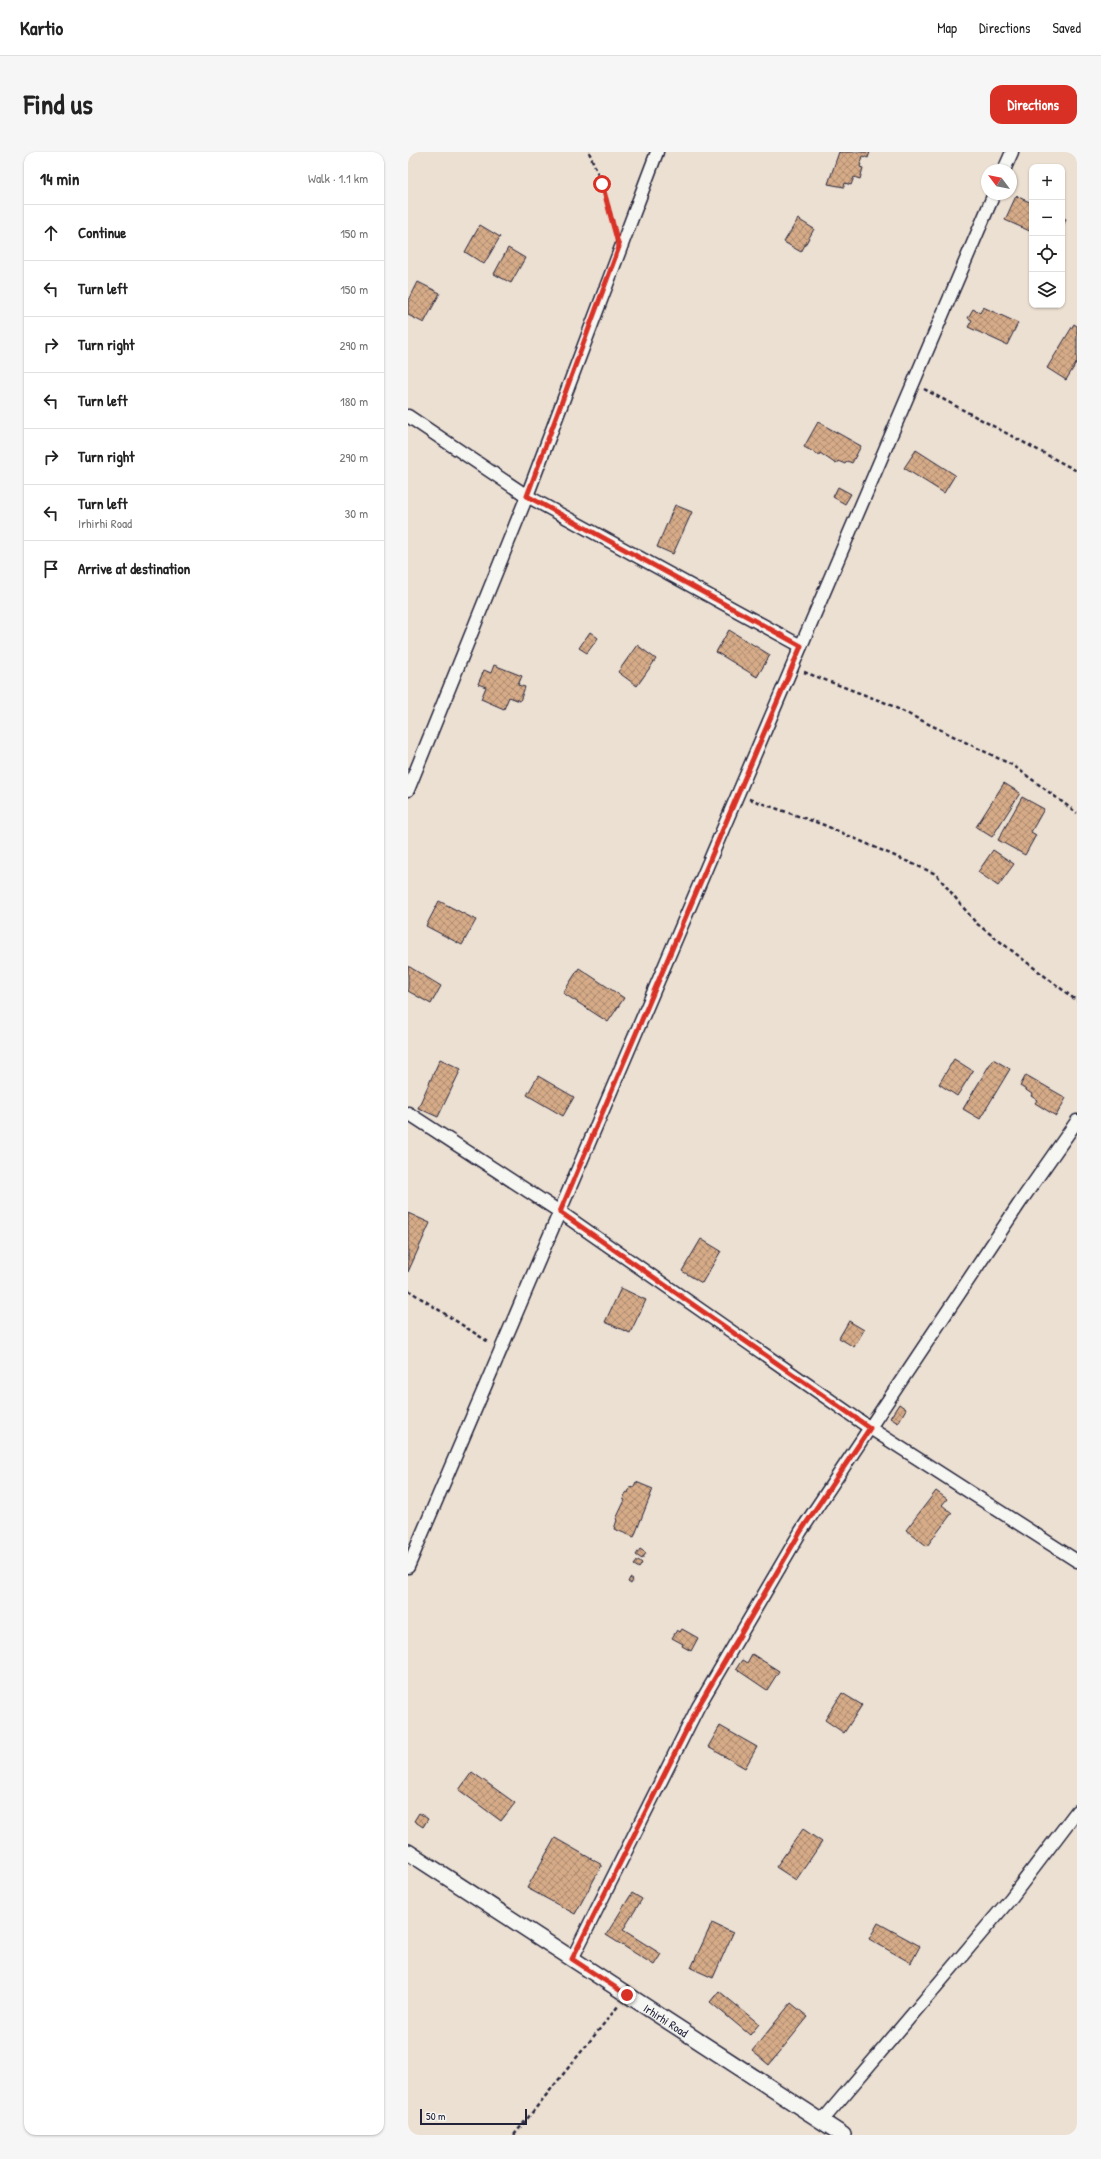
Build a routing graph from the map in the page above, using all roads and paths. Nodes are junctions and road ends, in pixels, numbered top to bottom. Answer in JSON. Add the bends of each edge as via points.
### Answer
{"nodes":[{"id":1,"x":589,"y":152,"type":"edge"},
{"id":2,"x":657,"y":152,"type":"edge"},
{"id":3,"x":1012,"y":152,"type":"edge"},
{"id":4,"x":1007,"y":164,"type":"edge"},
{"id":5,"x":991,"y":200,"type":"edge"},
{"id":6,"x":619,"y":247,"type":"junction"},
{"id":7,"x":913,"y":384,"type":"junction"},
{"id":8,"x":408,"y":416,"type":"edge"},
{"id":9,"x":1077,"y":471,"type":"edge"},
{"id":10,"x":527,"y":496,"type":"junction"},
{"id":11,"x":801,"y":646,"type":"junction"},
{"id":12,"x":792,"y":667,"type":"junction"},
{"id":13,"x":408,"y":790,"type":"edge"},
{"id":14,"x":737,"y":795,"type":"junction"},
{"id":15,"x":1077,"y":813,"type":"edge"},
{"id":16,"x":1077,"y":1001,"type":"edge"},
{"id":17,"x":408,"y":1113,"type":"edge"},
{"id":18,"x":1077,"y":1121,"type":"edge"},
{"id":19,"x":560,"y":1212,"type":"junction"},
{"id":20,"x":408,"y":1290,"type":"edge"},
{"id":21,"x":501,"y":1350,"type":"junction"},
{"id":22,"x":870,"y":1428,"type":"junction"},
{"id":23,"x":1077,"y":1560,"type":"edge"},
{"id":24,"x":408,"y":1567,"type":"edge"},
{"id":25,"x":1077,"y":1811,"type":"edge"},
{"id":26,"x":408,"y":1852,"type":"edge"},
{"id":27,"x":572,"y":1959,"type":"junction"},
{"id":28,"x":627,"y":1995,"type":"junction"},
{"id":29,"x":822,"y":2121,"type":"junction"},
{"id":30,"x":514,"y":2135,"type":"edge"},
{"id":31,"x":843,"y":2135,"type":"edge"}],
"edges":[{"from":1,"to":6,"type":"path","via":[[602,184]]},
{"from":2,"to":6,"type":"street"},
{"from":3,"to":4,"type":"street"},
{"from":5,"to":7,"type":"street"},
{"from":6,"to":10,"type":"street"},
{"from":7,"to":9,"type":"path"},
{"from":7,"to":11,"type":"street"},
{"from":8,"to":10,"type":"street"},
{"from":10,"to":11,"type":"street"},
{"from":10,"to":13,"type":"street"},
{"from":11,"to":12,"type":"street"},
{"from":12,"to":14,"type":"street"},
{"from":12,"to":15,"type":"path","via":[[886,703],[1014,766]]},
{"from":14,"to":16,"type":"path","via":[[824,825],[936,874],[976,922]]},
{"from":14,"to":19,"type":"street"},
{"from":17,"to":19,"type":"street"},
{"from":18,"to":22,"type":"street"},
{"from":19,"to":21,"type":"street"},
{"from":19,"to":22,"type":"street"},
{"from":20,"to":21,"type":"path"},
{"from":21,"to":24,"type":"street"},
{"from":22,"to":23,"type":"street"},
{"from":22,"to":27,"type":"street","via":[[801,1531],[698,1707]]},
{"from":25,"to":29,"type":"street","via":[[1011,1898]]},
{"from":26,"to":27,"type":"street","name":"Irhirhi Road"},
{"from":27,"to":28,"type":"street","name":"Irhirhi Road"},
{"from":28,"to":29,"type":"street","name":"Irhirhi Road"},
{"from":28,"to":30,"type":"path"},
{"from":29,"to":31,"type":"street","name":"Irhirhi Road"}]}
